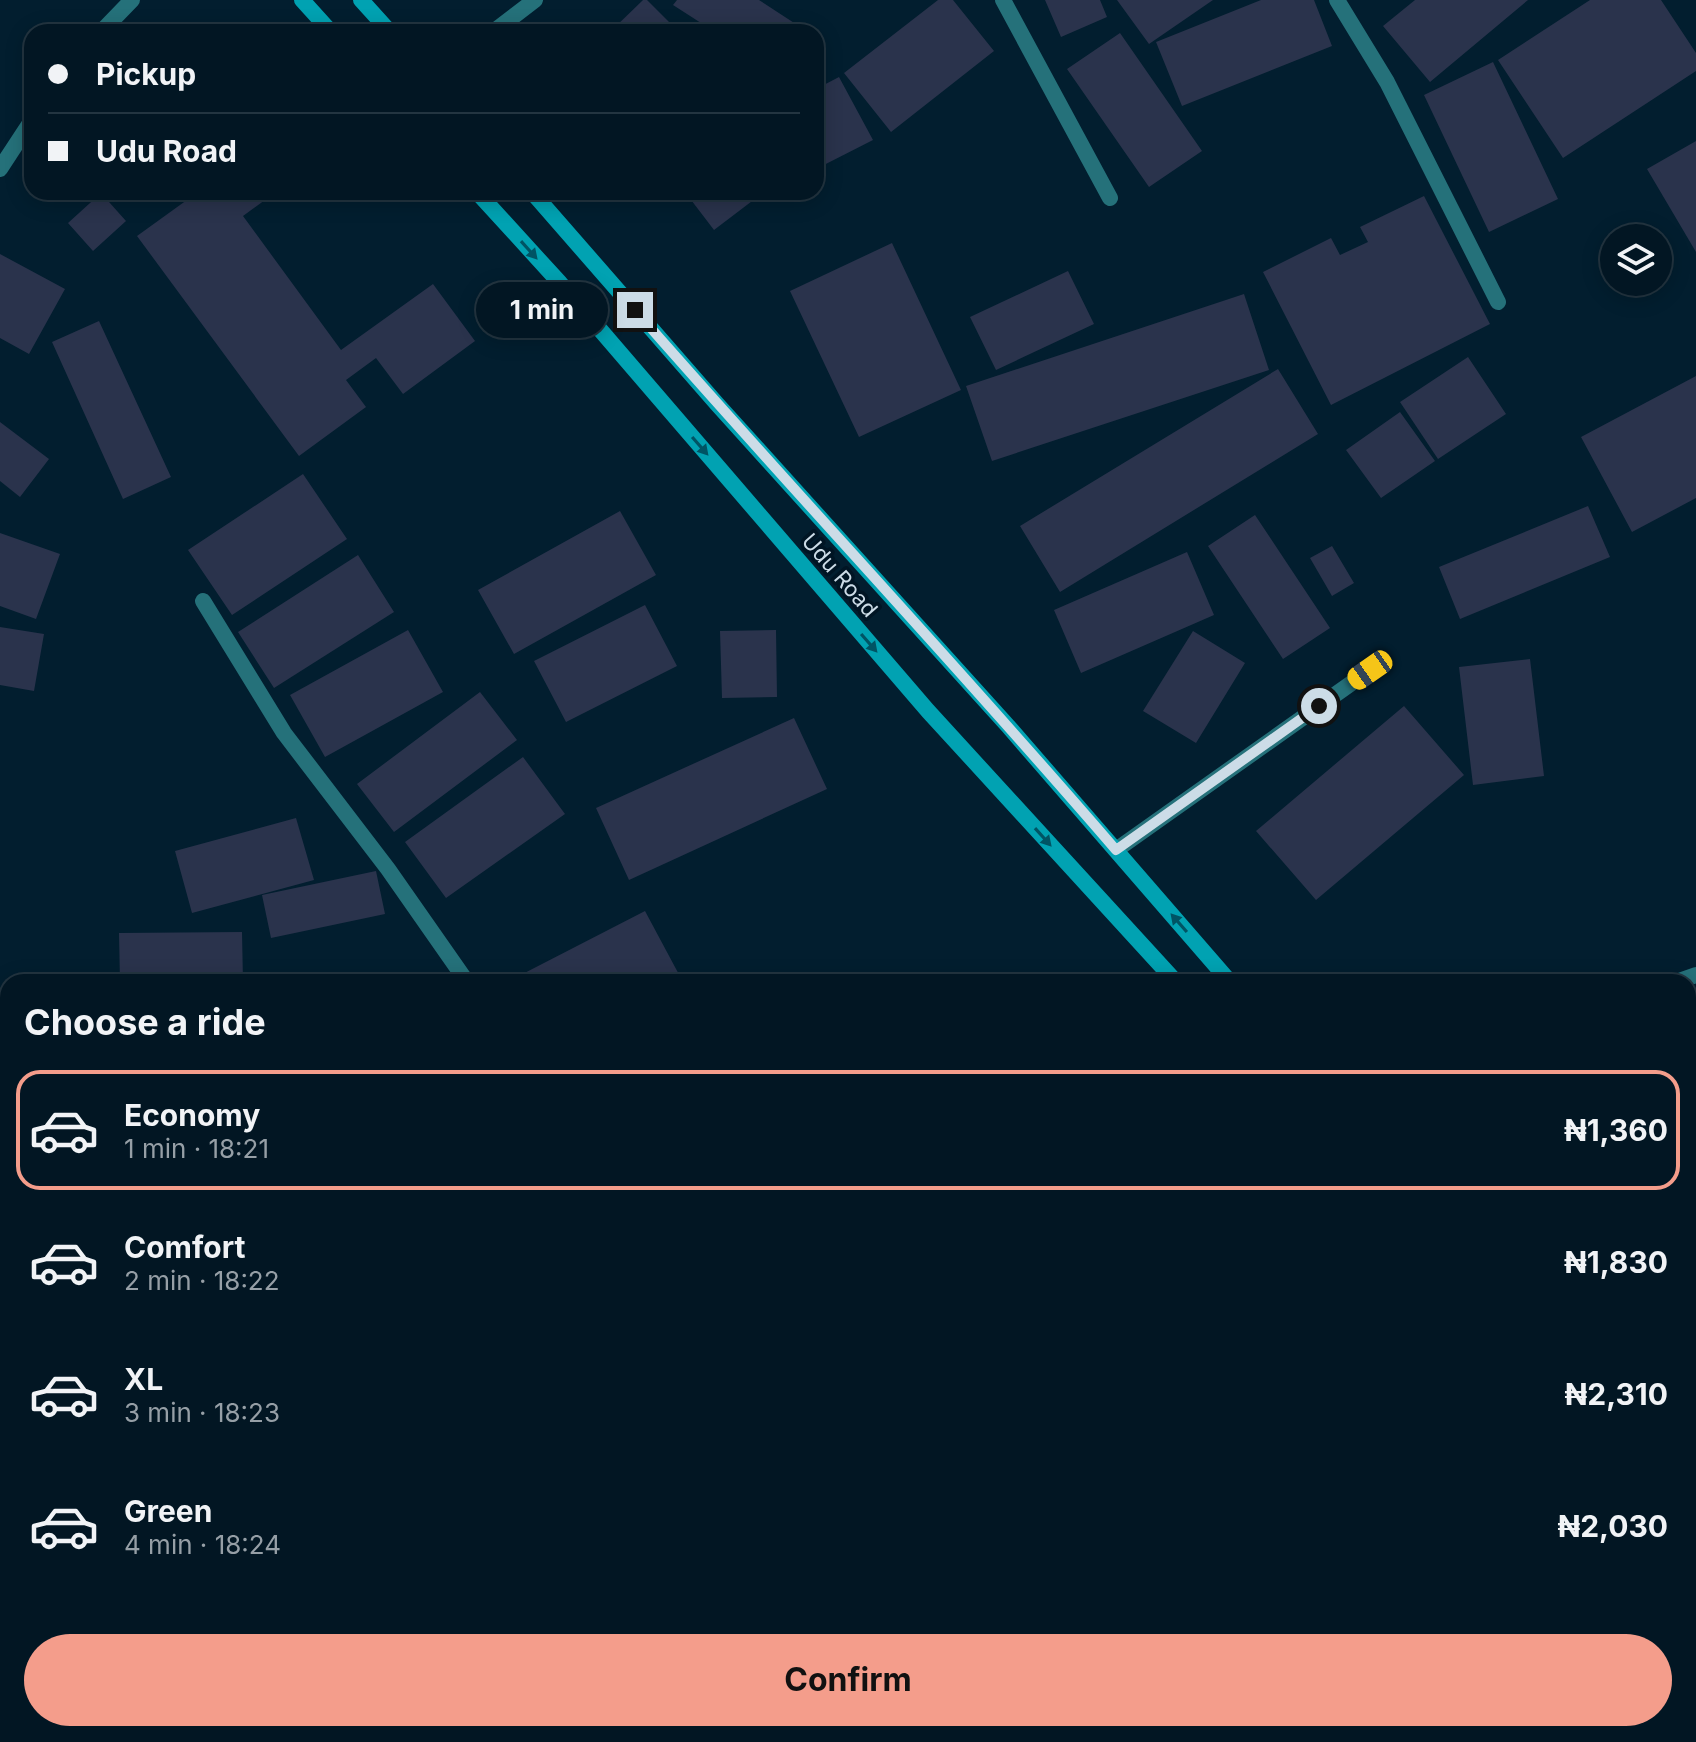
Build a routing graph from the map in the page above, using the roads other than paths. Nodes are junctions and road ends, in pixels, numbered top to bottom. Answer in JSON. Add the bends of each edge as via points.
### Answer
{"nodes":[{"id":1,"x":132,"y":0,"type":"edge"},
{"id":2,"x":302,"y":0,"type":"edge"},
{"id":3,"x":361,"y":0,"type":"edge"},
{"id":4,"x":535,"y":0,"type":"edge"},
{"id":5,"x":1003,"y":0,"type":"edge"},
{"id":6,"x":1337,"y":0,"type":"edge"},
{"id":7,"x":109,"y":24,"type":"edge"},
{"id":8,"x":324,"y":24,"type":"edge"},
{"id":9,"x":383,"y":24,"type":"edge"},
{"id":10,"x":504,"y":24,"type":"edge"},
{"id":11,"x":24,"y":132,"type":"edge"},
{"id":12,"x":0,"y":169,"type":"edge"},
{"id":13,"x":1110,"y":198,"type":"dead end"},
{"id":14,"x":484,"y":200,"type":"edge"},
{"id":15,"x":539,"y":200,"type":"edge"},
{"id":16,"x":1498,"y":302,"type":"dead end"},
{"id":17,"x":203,"y":601,"type":"dead end"},
{"id":18,"x":1370,"y":670,"type":"dead end"},
{"id":19,"x":1116,"y":850,"type":"junction"},
{"id":20,"x":461,"y":974,"type":"edge"},
{"id":21,"x":1169,"y":974,"type":"edge"},
{"id":22,"x":1223,"y":974,"type":"edge"}],
"edges":[{"from":1,"to":7,"type":"street"},
{"from":2,"to":8,"type":"main road"},
{"from":3,"to":9,"type":"main road"},
{"from":4,"to":10,"type":"street"},
{"from":5,"to":13,"type":"street"},
{"from":6,"to":16,"type":"street","via":[[1387,82]]},
{"from":11,"to":12,"type":"street"},
{"from":14,"to":21,"type":"main road","name":"Udu Road","one_way":true,"via":[[928,711]]},
{"from":15,"to":19,"type":"main road","name":"Udu Road"},
{"from":17,"to":20,"type":"street","via":[[284,733]]},
{"from":18,"to":19,"type":"street"},
{"from":22,"to":19,"type":"main road","name":"Udu Road","one_way":true}]}
